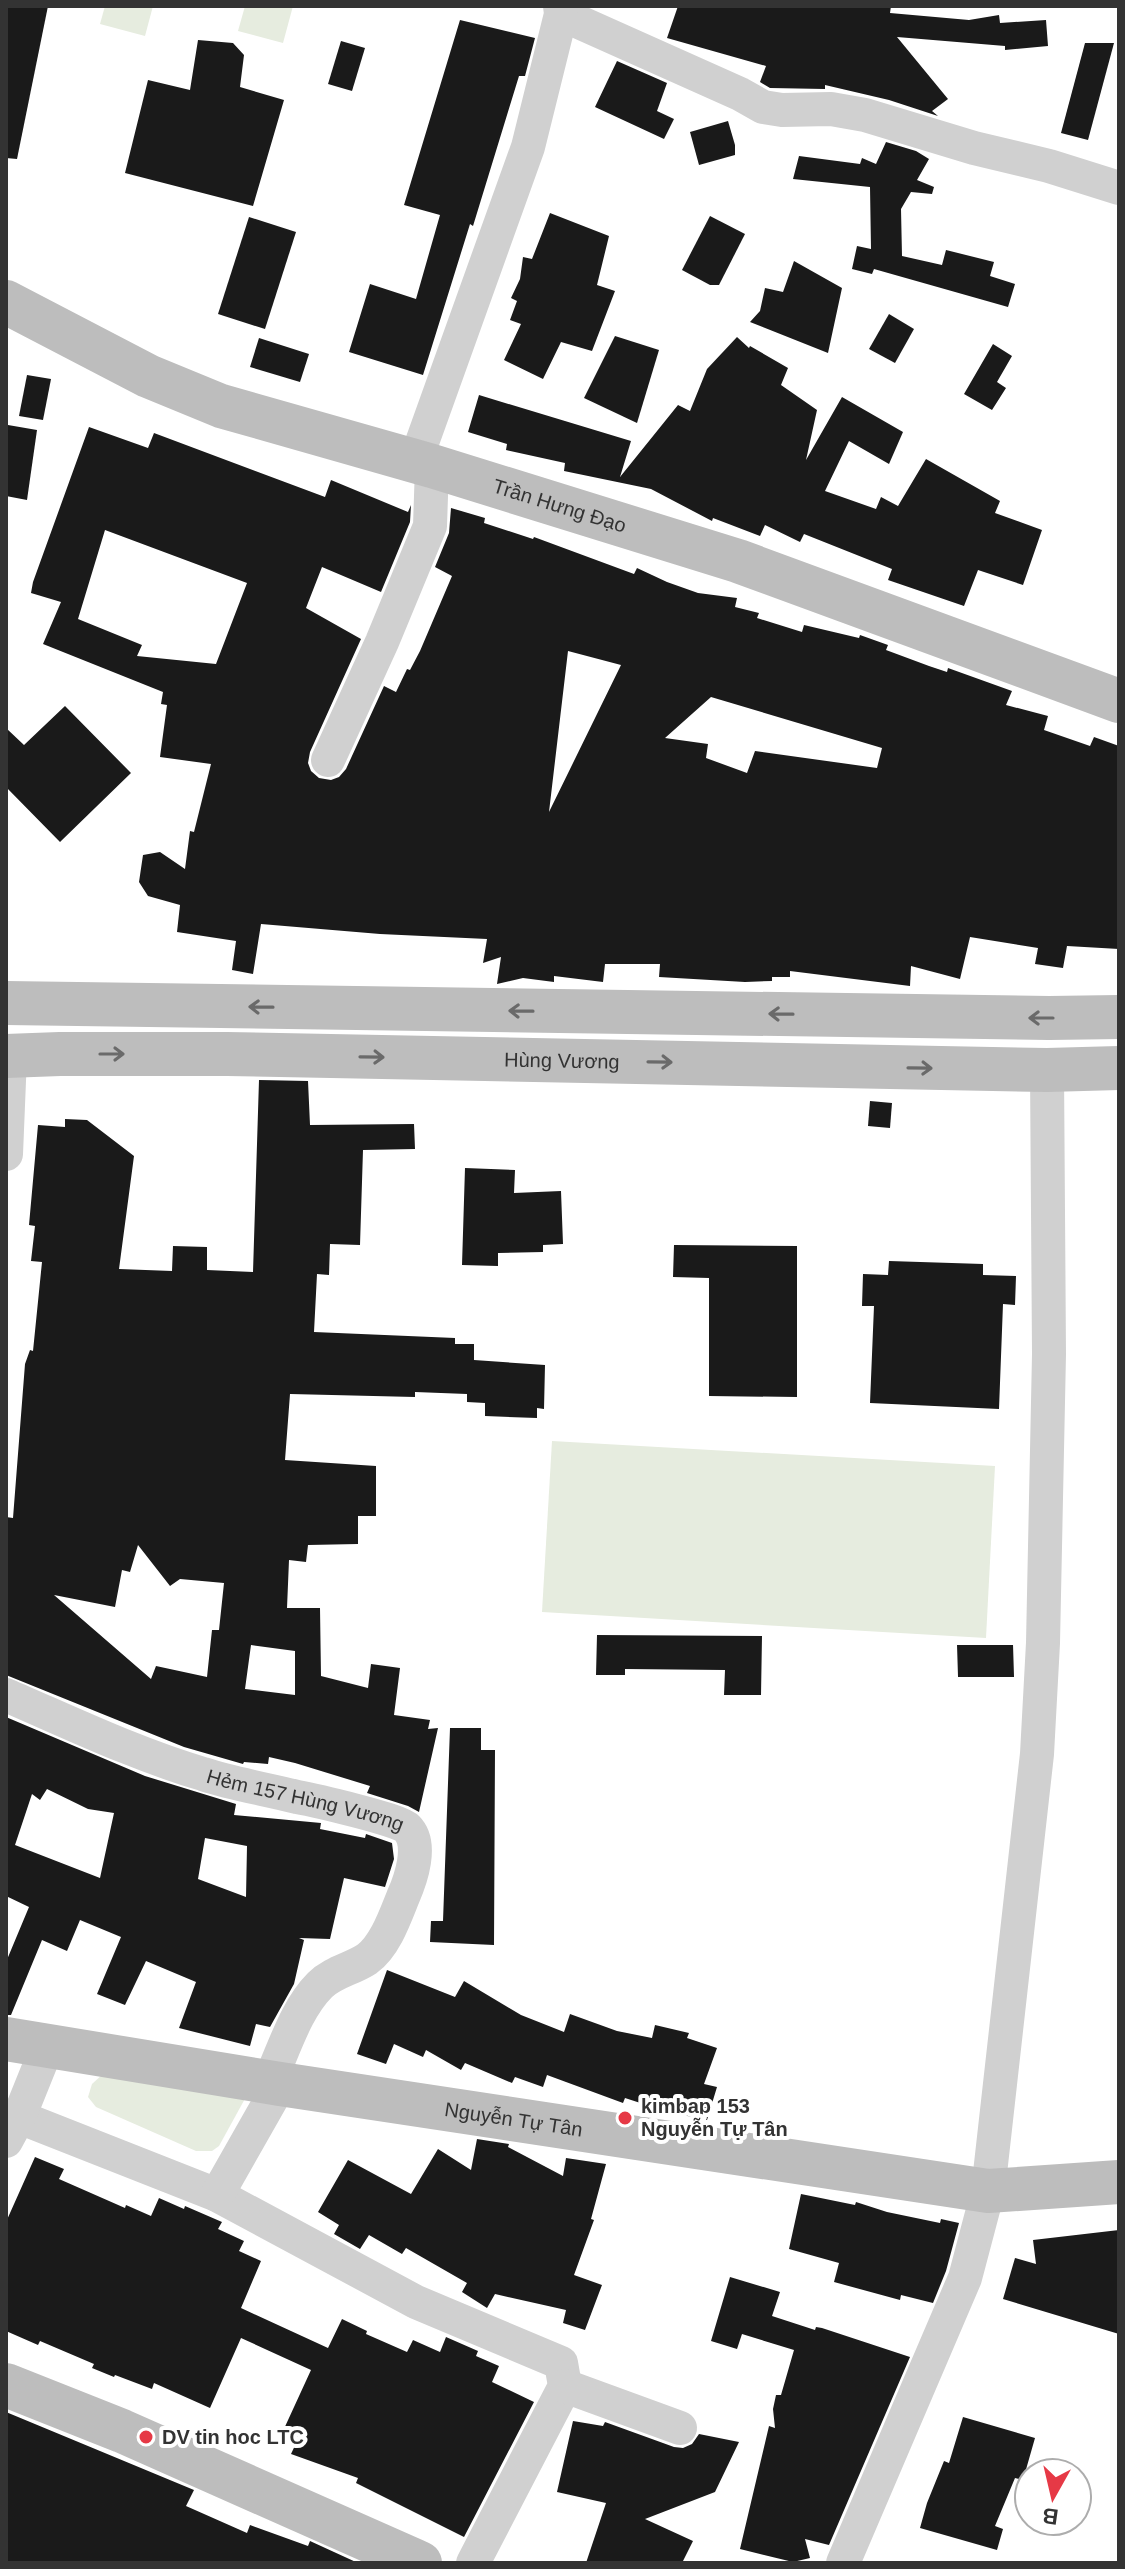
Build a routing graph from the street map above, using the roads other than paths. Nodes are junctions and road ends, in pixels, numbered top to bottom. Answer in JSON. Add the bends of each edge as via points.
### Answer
{"nodes":[{"id":1,"x":560,"y":10,"type":"edge"},
{"id":2,"x":1119,"y":188,"type":"edge"},
{"id":3,"x":6,"y":302,"type":"edge"},
{"id":4,"x":423,"y":464,"type":"junction"},
{"id":5,"x":1119,"y":701,"type":"edge"},
{"id":6,"x":328,"y":760,"type":"dead end"},
{"id":7,"x":6,"y":1003,"type":"edge"},
{"id":8,"x":62,"y":1004,"type":"junction"},
{"id":9,"x":1119,"y":1017,"type":"edge"},
{"id":10,"x":60,"y":1054,"type":"junction"},
{"id":11,"x":8,"y":1056,"type":"edge"},
{"id":12,"x":1119,"y":1068,"type":"edge"},
{"id":13,"x":1047,"y":1070,"type":"junction"},
{"id":14,"x":6,"y":1154,"type":"edge"},
{"id":15,"x":6,"y":1695,"type":"edge"},
{"id":16,"x":6,"y":2039,"type":"edge"},
{"id":17,"x":48,"y":2045,"type":"junction"},
{"id":18,"x":275,"y":2083,"type":"junction"},
{"id":19,"x":13,"y":2129,"type":"edge"},
{"id":20,"x":1119,"y":2182,"type":"edge"},
{"id":21,"x":988,"y":2191,"type":"junction"},
{"id":22,"x":217,"y":2195,"type":"junction"},
{"id":23,"x":6,"y":2385,"type":"edge"},
{"id":24,"x":565,"y":2386,"type":"junction"},
{"id":25,"x":680,"y":2428,"type":"dead end"},
{"id":26,"x":420,"y":2563,"type":"edge"},
{"id":27,"x":473,"y":2563,"type":"edge"},
{"id":28,"x":843,"y":2563,"type":"edge"}],
"edges":[{"from":1,"to":2,"type":"street","via":[[763,107],[865,115]]},
{"from":1,"to":4,"type":"street","via":[[528,147]]},
{"from":3,"to":4,"type":"street","name":"Trần Hưng Đạo","via":[[148,376],[221,406]]},
{"from":4,"to":5,"type":"street","name":"Trần Hưng Đạo","via":[[738,561]]},
{"from":4,"to":6,"type":"street","via":[[430,526]]},
{"from":7,"to":8,"type":"street"},
{"from":9,"to":8,"type":"street","one_way":true},
{"from":8,"to":10,"type":"street"},
{"from":10,"to":11,"type":"street","name":"Hùng Vương"},
{"from":10,"to":13,"type":"street","name":"Hùng Vương","one_way":true},
{"from":11,"to":14,"type":"street"},
{"from":12,"to":13,"type":"street","name":"Hùng Vương"},
{"from":13,"to":21,"type":"street","via":[[1043,1659]]},
{"from":15,"to":18,"type":"street","name":"Hẻm 157 Hùng Vương","via":[[204,1775],[398,1821],[408,1829],[415,1855],[404,1895],[378,1949],[321,1984],[302,2008]]},
{"from":16,"to":17,"type":"street","name":"Nguyễn Tự Tân"},
{"from":17,"to":18,"type":"street","name":"Nguyễn Tự Tân"},
{"from":17,"to":19,"type":"street"},
{"from":18,"to":21,"type":"street","name":"Nguyễn Tự Tân"},
{"from":18,"to":22,"type":"street"},
{"from":19,"to":22,"type":"street"},
{"from":20,"to":21,"type":"street","name":"Nguyễn Tự Tân"},
{"from":21,"to":28,"type":"street","via":[[965,2278]]},
{"from":22,"to":24,"type":"street","via":[[416,2302],[561,2363]]},
{"from":23,"to":26,"type":"street"},
{"from":24,"to":25,"type":"street"},
{"from":24,"to":27,"type":"street"}]}
